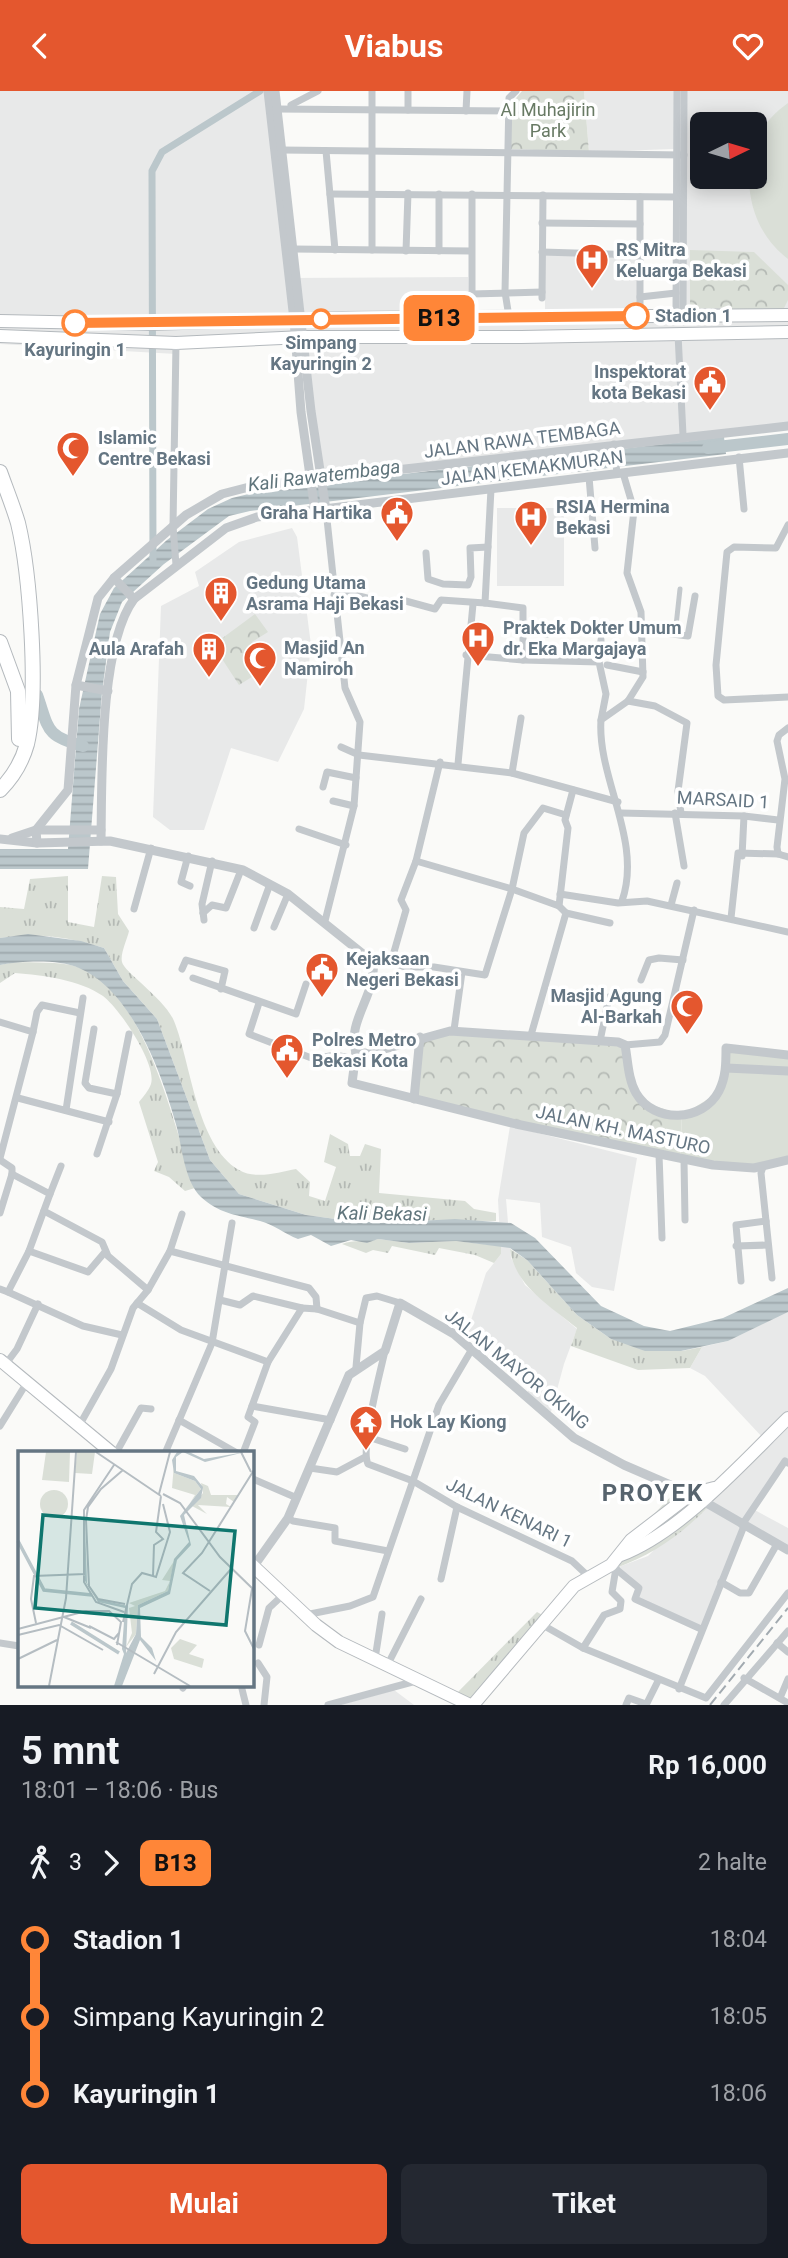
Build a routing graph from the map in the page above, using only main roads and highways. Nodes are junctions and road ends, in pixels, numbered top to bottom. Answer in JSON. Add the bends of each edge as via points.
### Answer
{"nodes":[{"id":1,"x":788,"y":315,"type":"edge"},
{"id":2,"x":519,"y":317,"type":"junction"},
{"id":3,"x":0,"y":321,"type":"edge"},
{"id":4,"x":788,"y":332,"type":"edge"},
{"id":5,"x":0,"y":336,"type":"edge"},
{"id":6,"x":526,"y":337,"type":"junction"},
{"id":7,"x":0,"y":472,"type":"edge"},
{"id":8,"x":0,"y":642,"type":"edge"},
{"id":9,"x":0,"y":778,"type":"edge"},
{"id":10,"x":0,"y":790,"type":"edge"},
{"id":11,"x":3,"y":1362,"type":"edge"},
{"id":12,"x":788,"y":1419,"type":"edge"},
{"id":13,"x":112,"y":1451,"type":"edge"},
{"id":14,"x":713,"y":1488,"type":"junction"},
{"id":15,"x":616,"y":1563,"type":"junction"},
{"id":16,"x":254,"y":1568,"type":"edge"},
{"id":17,"x":472,"y":1705,"type":"edge"}],
"edges":[{"from":1,"to":2,"type":"main road"},
{"from":2,"to":3,"type":"main road","via":[[149,324]]},
{"from":2,"to":6,"type":"main road"},
{"from":4,"to":6,"type":"main road"},
{"from":5,"to":6,"type":"main road","via":[[176,343],[300,337]]},
{"from":7,"to":10,"type":"highway","via":[[24,556],[31,680],[27,742],[16,769]]},
{"from":8,"to":9,"type":"highway","via":[[20,703],[21,728]]},
{"from":11,"to":13,"type":"main road"},
{"from":12,"to":14,"type":"main road"},
{"from":14,"to":15,"type":"main road","via":[[664,1533]]},
{"from":14,"to":15,"type":"main road","via":[[691,1494],[631,1540]]},
{"from":15,"to":17,"type":"main road","via":[[588,1576],[560,1600]]},
{"from":16,"to":17,"type":"main road","via":[[339,1642]]}]}
